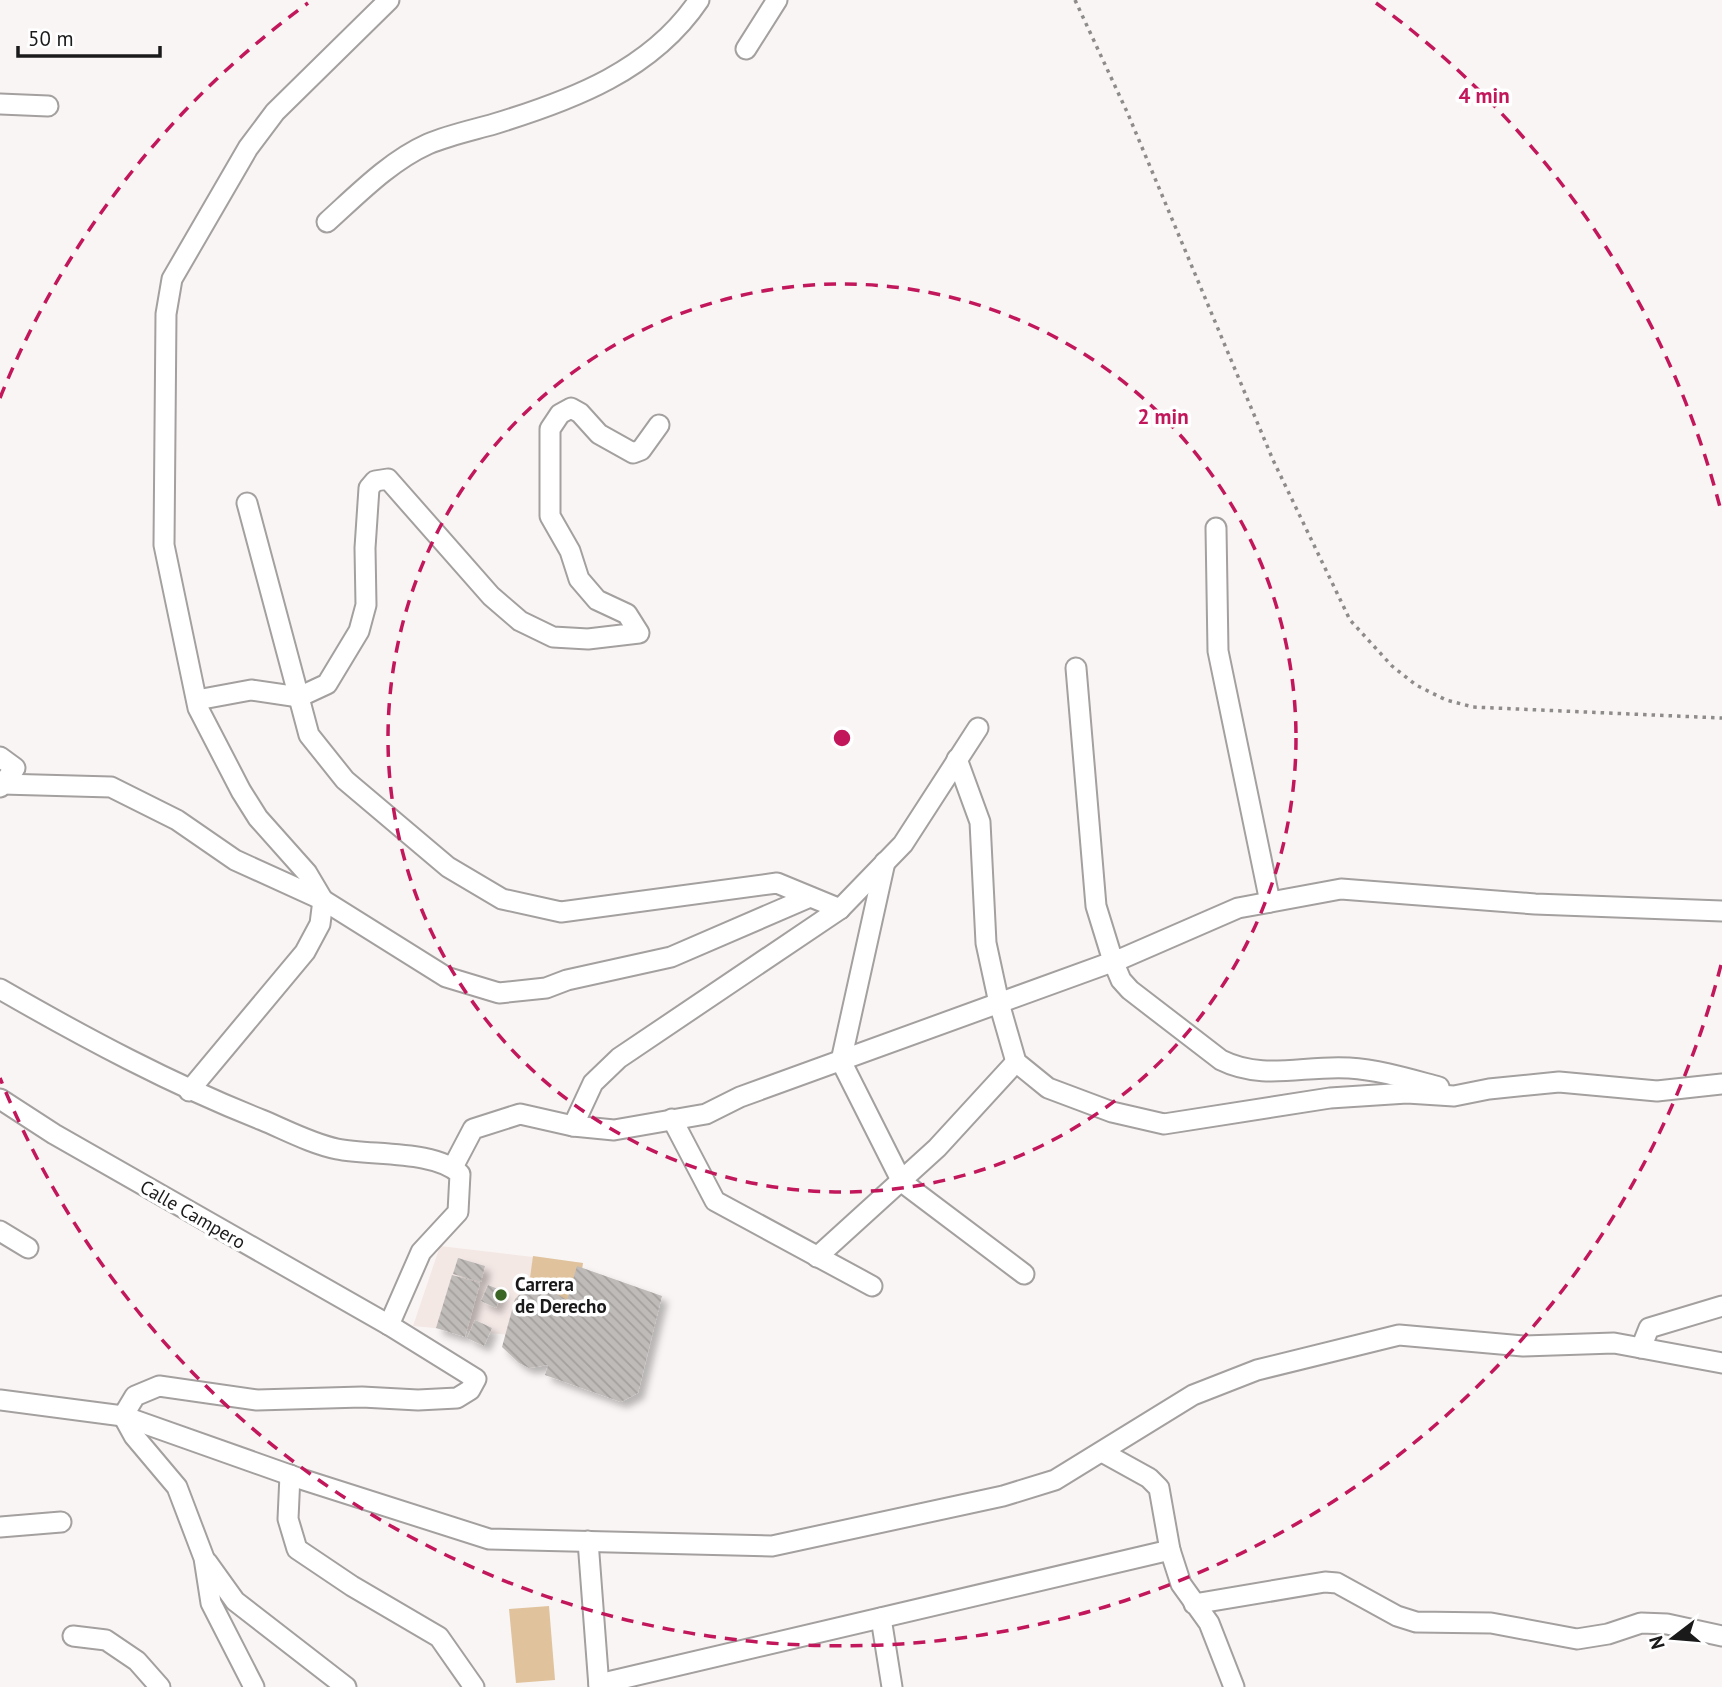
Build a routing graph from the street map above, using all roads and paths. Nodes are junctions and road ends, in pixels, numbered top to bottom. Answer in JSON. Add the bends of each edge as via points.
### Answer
{"nodes":[{"id":1,"x":389,"y":0,"type":"edge"},
{"id":2,"x":699,"y":0,"type":"edge"},
{"id":3,"x":777,"y":0,"type":"edge"},
{"id":4,"x":1075,"y":0,"type":"edge"},
{"id":5,"x":746,"y":49,"type":"dead end"},
{"id":6,"x":0,"y":104,"type":"edge"},
{"id":7,"x":48,"y":106,"type":"dead end"},
{"id":8,"x":327,"y":222,"type":"dead end"},
{"id":9,"x":659,"y":425,"type":"dead end"},
{"id":10,"x":247,"y":503,"type":"dead end"},
{"id":11,"x":1216,"y":528,"type":"dead end"},
{"id":12,"x":1076,"y":668,"type":"dead end"},
{"id":13,"x":299,"y":697,"type":"junction"},
{"id":14,"x":197,"y":700,"type":"junction"},
{"id":15,"x":1722,"y":718,"type":"edge"},
{"id":16,"x":978,"y":728,"type":"dead end"},
{"id":17,"x":0,"y":757,"type":"edge"},
{"id":18,"x":957,"y":760,"type":"junction"},
{"id":19,"x":1,"y":785,"type":"edge"},
{"id":20,"x":885,"y":862,"type":"junction"},
{"id":21,"x":810,"y":897,"type":"junction"},
{"id":22,"x":323,"y":900,"type":"junction"},
{"id":23,"x":1270,"y":902,"type":"junction"},
{"id":24,"x":840,"y":908,"type":"junction"},
{"id":25,"x":1722,"y":911,"type":"edge"},
{"id":26,"x":1114,"y":961,"type":"junction"},
{"id":27,"x":0,"y":989,"type":"edge"},
{"id":28,"x":999,"y":1003,"type":"junction"},
{"id":29,"x":841,"y":1061,"type":"junction"},
{"id":30,"x":1016,"y":1062,"type":"junction"},
{"id":31,"x":1722,"y":1084,"type":"edge"},
{"id":32,"x":189,"y":1091,"type":"junction"},
{"id":33,"x":1464,"y":1094,"type":"junction"},
{"id":34,"x":0,"y":1099,"type":"edge"},
{"id":35,"x":672,"y":1119,"type":"junction"},
{"id":36,"x":573,"y":1126,"type":"junction"},
{"id":37,"x":453,"y":1167,"type":"junction"},
{"id":38,"x":902,"y":1182,"type":"junction"},
{"id":39,"x":0,"y":1231,"type":"edge"},
{"id":40,"x":28,"y":1248,"type":"dead end"},
{"id":41,"x":817,"y":1256,"type":"junction"},
{"id":42,"x":1024,"y":1274,"type":"dead end"},
{"id":43,"x":872,"y":1286,"type":"dead end"},
{"id":44,"x":1722,"y":1306,"type":"edge"},
{"id":45,"x":389,"y":1325,"type":"junction"},
{"id":46,"x":1641,"y":1348,"type":"junction"},
{"id":47,"x":1722,"y":1363,"type":"edge"},
{"id":48,"x":0,"y":1400,"type":"edge"},
{"id":49,"x":123,"y":1416,"type":"junction"},
{"id":50,"x":1102,"y":1452,"type":"junction"},
{"id":51,"x":290,"y":1475,"type":"junction"},
{"id":52,"x":61,"y":1522,"type":"dead end"},
{"id":53,"x":0,"y":1527,"type":"edge"},
{"id":54,"x":588,"y":1541,"type":"junction"},
{"id":55,"x":1170,"y":1549,"type":"junction"},
{"id":56,"x":204,"y":1558,"type":"junction"},
{"id":57,"x":1194,"y":1604,"type":"junction"},
{"id":58,"x":881,"y":1618,"type":"junction"},
{"id":59,"x":73,"y":1636,"type":"dead end"},
{"id":60,"x":1722,"y":1636,"type":"edge"},
{"id":61,"x":599,"y":1686,"type":"edge"},
{"id":62,"x":160,"y":1687,"type":"edge"},
{"id":63,"x":254,"y":1687,"type":"edge"},
{"id":64,"x":346,"y":1687,"type":"edge"},
{"id":65,"x":474,"y":1687,"type":"edge"},
{"id":66,"x":892,"y":1687,"type":"edge"},
{"id":67,"x":1234,"y":1687,"type":"edge"}],
"edges":[{"from":1,"to":14,"type":"street","via":[[275,112],[248,148],[172,279],[166,314],[164,545]]},
{"from":2,"to":8,"type":"street","via":[[684,23],[637,64],[558,104],[428,144],[377,177]]},
{"from":3,"to":5,"type":"street"},
{"from":4,"to":15,"type":"path","via":[[1308,537],[1350,620],[1372,646],[1416,685],[1473,707]]},
{"from":6,"to":7,"type":"street"},
{"from":9,"to":13,"type":"street","via":[[641,450],[633,453],[599,434],[571,408],[560,414],[550,429],[550,516],[570,551],[579,579],[597,600],[626,614],[639,633],[588,639],[553,637],[520,621],[491,596],[398,487],[388,479],[376,481],[369,488],[366,605],[359,631],[327,684]]},
{"from":10,"to":13,"type":"street"},
{"from":11,"to":23,"type":"street","via":[[1218,651]]},
{"from":12,"to":26,"type":"street","via":[[1096,906]]},
{"from":13,"to":14,"type":"street","via":[[251,690]]},
{"from":13,"to":21,"type":"street","via":[[309,735],[345,780],[448,867],[502,899],[561,912],[777,883]]},
{"from":14,"to":22,"type":"street","via":[[258,818],[307,873]]},
{"from":16,"to":18,"type":"street"},
{"from":17,"to":19,"type":"street","via":[[15,768]]},
{"from":18,"to":20,"type":"street","via":[[902,844]]},
{"from":18,"to":28,"type":"street","via":[[980,822],[986,943]]},
{"from":19,"to":22,"type":"street","via":[[111,787],[177,820],[235,860]]},
{"from":20,"to":24,"type":"street"},
{"from":20,"to":29,"type":"street"},
{"from":21,"to":22,"type":"street","via":[[671,957],[546,988],[499,993],[446,976]]},
{"from":21,"to":24,"type":"street"},
{"from":22,"to":32,"type":"street","via":[[320,924],[305,952]]},
{"from":23,"to":25,"type":"street","via":[[1341,889],[1535,904]]},
{"from":23,"to":26,"type":"street","via":[[1238,908]]},
{"from":24,"to":36,"type":"street","via":[[619,1058],[593,1083]]},
{"from":26,"to":28,"type":"street"},
{"from":26,"to":33,"type":"street","via":[[1130,990],[1237,1068],[1258,1073],[1379,1070]]},
{"from":27,"to":32,"type":"street"},
{"from":28,"to":29,"type":"street"},
{"from":28,"to":30,"type":"street"},
{"from":29,"to":35,"type":"street","via":[[705,1114]]},
{"from":29,"to":38,"type":"street"},
{"from":30,"to":33,"type":"street","via":[[1048,1088],[1112,1112],[1164,1124],[1330,1098]]},
{"from":30,"to":38,"type":"street"},
{"from":31,"to":33,"type":"street","via":[[1657,1091],[1559,1083]]},
{"from":32,"to":37,"type":"street","via":[[333,1149],[423,1158]]},
{"from":34,"to":45,"type":"street","name":"Calle Campero","via":[[65,1141]]},
{"from":35,"to":36,"type":"street","via":[[614,1130]]},
{"from":35,"to":41,"type":"street","via":[[715,1201]]},
{"from":36,"to":37,"type":"street","via":[[520,1114],[498,1120],[473,1129]]},
{"from":37,"to":45,"type":"street","via":[[460,1174],[458,1212],[421,1252]]},
{"from":38,"to":41,"type":"street"},
{"from":38,"to":42,"type":"street"},
{"from":39,"to":40,"type":"street"},
{"from":41,"to":43,"type":"street"},
{"from":44,"to":46,"type":"street","via":[[1649,1328]]},
{"from":45,"to":49,"type":"street","name":"Calle Campero","via":[[476,1379],[470,1390],[457,1398],[418,1400],[257,1400],[159,1386],[135,1396]]},
{"from":46,"to":47,"type":"street"},
{"from":46,"to":50,"type":"street","via":[[1615,1343],[1523,1346],[1399,1335],[1244,1375],[1193,1395]]},
{"from":48,"to":49,"type":"street"},
{"from":49,"to":51,"type":"street"},
{"from":49,"to":56,"type":"street","via":[[177,1487]]},
{"from":50,"to":54,"type":"street","via":[[1055,1480],[1003,1496],[772,1546]]},
{"from":50,"to":55,"type":"street","via":[[1159,1488]]},
{"from":51,"to":54,"type":"street","via":[[489,1539]]},
{"from":51,"to":65,"type":"street","via":[[288,1519],[297,1549],[439,1637]]},
{"from":52,"to":53,"type":"street"},
{"from":54,"to":61,"type":"street"},
{"from":55,"to":57,"type":"street","via":[[1181,1584]]},
{"from":55,"to":58,"type":"street"},
{"from":56,"to":63,"type":"street","via":[[211,1603]]},
{"from":56,"to":64,"type":"street","via":[[235,1601]]},
{"from":57,"to":60,"type":"street","via":[[1325,1581],[1416,1622],[1491,1623],[1577,1639],[1641,1623]]},
{"from":57,"to":67,"type":"street","via":[[1209,1623]]},
{"from":58,"to":61,"type":"street"},
{"from":58,"to":66,"type":"street"},
{"from":59,"to":62,"type":"street","via":[[106,1640],[137,1661]]}]}
